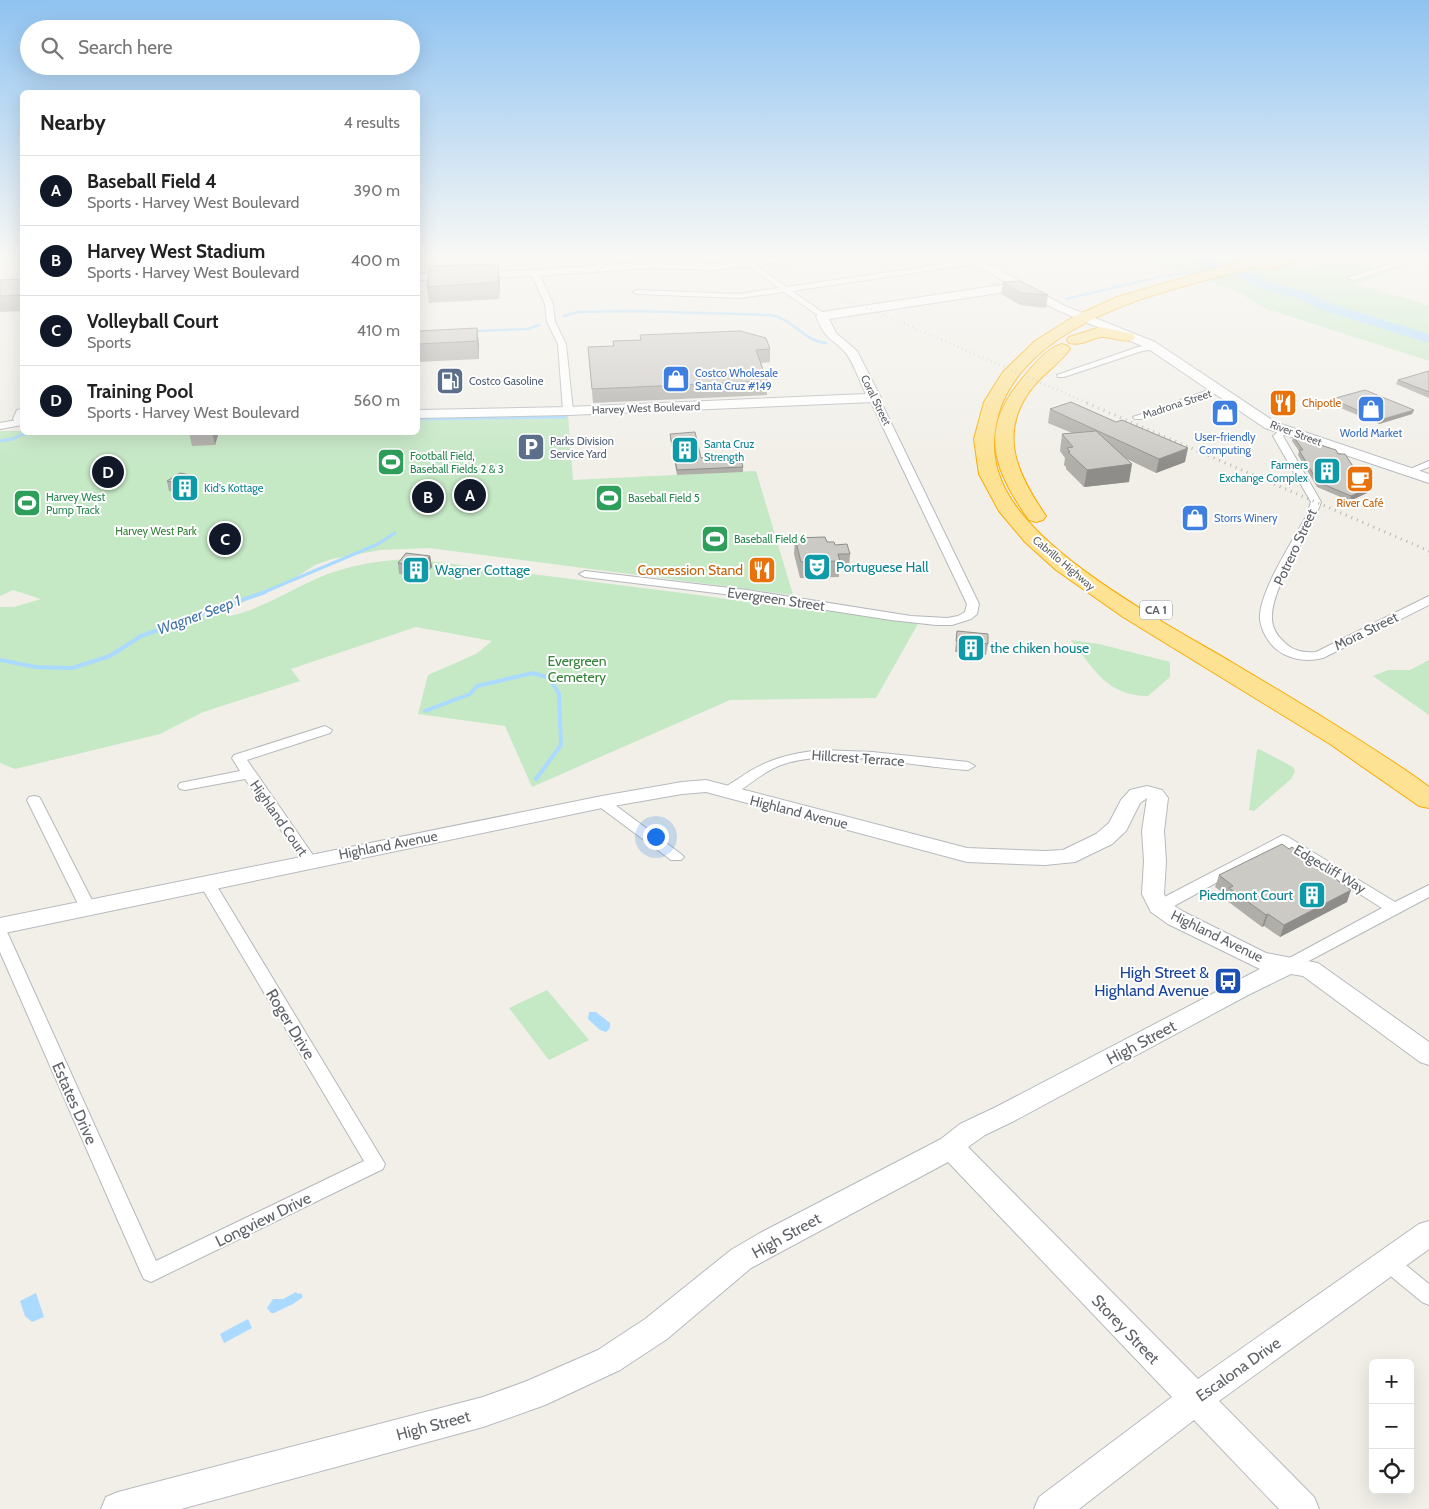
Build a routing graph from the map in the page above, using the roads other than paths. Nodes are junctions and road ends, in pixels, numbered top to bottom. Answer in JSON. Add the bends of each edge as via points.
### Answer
{"nodes":[{"id":1,"x":552,"y":324,"type":"edge"},
{"id":2,"x":825,"y":324,"type":"edge"},
{"id":3,"x":1079,"y":324,"type":"edge"},
{"id":4,"x":1084,"y":324,"type":"edge"},
{"id":5,"x":1093,"y":324,"type":"edge"},
{"id":6,"x":1098,"y":324,"type":"edge"},
{"id":7,"x":1102,"y":324,"type":"edge"},
{"id":8,"x":1127,"y":337,"type":"junction"},
{"id":9,"x":1152,"y":346,"type":"junction"},
{"id":10,"x":1061,"y":375,"type":"dead end"},
{"id":11,"x":867,"y":384,"type":"junction"},
{"id":12,"x":1216,"y":390,"type":"junction"},
{"id":13,"x":874,"y":398,"type":"junction"},
{"id":14,"x":839,"y":399,"type":"junction"},
{"id":15,"x":568,"y":411,"type":"junction"},
{"id":16,"x":420,"y":414,"type":"edge"},
{"id":17,"x":1138,"y":417,"type":"dead end"},
{"id":18,"x":20,"y":422,"type":"edge"},
{"id":19,"x":0,"y":426,"type":"edge"},
{"id":20,"x":1284,"y":430,"type":"junction"},
{"id":21,"x":1429,"y":464,"type":"edge"},
{"id":22,"x":1408,"y":472,"type":"junction"},
{"id":23,"x":1429,"y":479,"type":"edge"},
{"id":24,"x":585,"y":574,"type":"dead end"},
{"id":25,"x":1429,"y":600,"type":"edge"},
{"id":26,"x":966,"y":618,"type":"joint"},
{"id":27,"x":1302,"y":656,"type":"joint"},
{"id":28,"x":325,"y":730,"type":"dead end"},
{"id":29,"x":968,"y":766,"type":"dead end"},
{"id":30,"x":249,"y":774,"type":"junction"},
{"id":31,"x":1429,"y":780,"type":"edge"},
{"id":32,"x":185,"y":786,"type":"dead end"},
{"id":33,"x":727,"y":793,"type":"junction"},
{"id":34,"x":34,"y":800,"type":"dead end"},
{"id":35,"x":1429,"y":800,"type":"edge"},
{"id":36,"x":602,"y":802,"type":"junction"},
{"id":37,"x":676,"y":858,"type":"dead end"},
{"id":38,"x":310,"y":861,"type":"junction"},
{"id":39,"x":207,"y":883,"type":"junction"},
{"id":40,"x":1429,"y":890,"type":"edge"},
{"id":41,"x":1159,"y":907,"type":"junction"},
{"id":42,"x":88,"y":908,"type":"junction"},
{"id":43,"x":1394,"y":908,"type":"junction"},
{"id":44,"x":0,"y":926,"type":"edge"},
{"id":45,"x":0,"y":934,"type":"edge"},
{"id":46,"x":1290,"y":965,"type":"junction"},
{"id":47,"x":1429,"y":1055,"type":"edge"},
{"id":48,"x":951,"y":1147,"type":"junction"},
{"id":49,"x":376,"y":1164,"type":"joint"},
{"id":50,"x":1429,"y":1233,"type":"edge"},
{"id":51,"x":1389,"y":1263,"type":"junction"},
{"id":52,"x":151,"y":1273,"type":"joint"},
{"id":53,"x":1429,"y":1296,"type":"edge"},
{"id":54,"x":1194,"y":1400,"type":"junction"},
{"id":55,"x":118,"y":1509,"type":"edge"},
{"id":56,"x":1051,"y":1509,"type":"edge"},
{"id":57,"x":1302,"y":1509,"type":"edge"}],
"edges":[{"from":1,"to":15,"type":"street","via":[[562,344]]},
{"from":2,"to":11,"type":"street","name":"Coral Street","via":[[832,336],[851,351]]},
{"from":3,"to":35,"type":"highway","name":"Cabrillo Highway","number":"CA 1","via":[[1050,338],[1018,366],[1002,385],[988,413],[984,437],[986,462],[1009,509],[1045,550],[1084,582],[1348,744]]},
{"from":4,"to":31,"type":"highway","name":"Cabrillo Highway","number":"CA 1","via":[[1031,379],[1014,402],[1005,424],[1004,449],[1008,466],[1020,494],[1034,513],[1073,554],[1115,585],[1346,724]]},
{"from":5,"to":8,"type":"highway","via":[[1101,332]]},
{"from":6,"to":8,"type":"street","name":"River Street"},
{"from":7,"to":9,"type":"street","name":"River Street","via":[[1143,338]]},
{"from":8,"to":9,"type":"street","name":"River Street"},
{"from":9,"to":10,"type":"street"},
{"from":9,"to":12,"type":"street","name":"River Street"},
{"from":11,"to":13,"type":"street","name":"Coral Street"},
{"from":11,"to":14,"type":"street","via":[[860,394]]},
{"from":12,"to":17,"type":"street","name":"Madrona Street"},
{"from":12,"to":20,"type":"street","name":"River Street","via":[[1270,425]]},
{"from":13,"to":14,"type":"street","name":"Harvey West Boulevard"},
{"from":13,"to":26,"type":"street","name":"Coral Street","via":[[973,604],[971,614]]},
{"from":14,"to":15,"type":"street","name":"Harvey West Boulevard"},
{"from":15,"to":16,"type":"street","name":"Harvey West Boulevard"},
{"from":18,"to":19,"type":"street"},
{"from":20,"to":22,"type":"street","name":"River Street"},
{"from":20,"to":27,"type":"street","name":"Potrero Street","via":[[1278,436],[1316,502],[1271,596],[1266,615],[1268,627],[1278,644],[1289,653]]},
{"from":21,"to":22,"type":"street"},
{"from":22,"to":23,"type":"street","name":"River Street"},
{"from":24,"to":26,"type":"street","name":"Evergreen Street","via":[[770,597],[886,616],[932,621]]},
{"from":25,"to":27,"type":"street","name":"Mora Street","via":[[1319,655]]},
{"from":28,"to":30,"type":"street","name":"Highland Court","via":[[239,758]]},
{"from":29,"to":33,"type":"street","name":"Hillcrest Terrace","via":[[850,755],[798,756],[761,769]]},
{"from":30,"to":32,"type":"street","name":"Highland Court"},
{"from":30,"to":38,"type":"street","name":"Highland Court"},
{"from":33,"to":36,"type":"street","name":"Highland Avenue","via":[[706,786]]},
{"from":33,"to":41,"type":"street","name":"Highland Avenue","via":[[967,854],[1046,858],[1068,857],[1104,840],[1118,826],[1137,794],[1155,794],[1158,798],[1153,831],[1156,861],[1154,894]]},
{"from":34,"to":42,"type":"street"},
{"from":36,"to":37,"type":"street"},
{"from":36,"to":38,"type":"street","name":"Highland Avenue"},
{"from":38,"to":39,"type":"street","name":"Highland Avenue"},
{"from":39,"to":42,"type":"street","name":"Highland Avenue"},
{"from":39,"to":49,"type":"street","name":"Roger Drive"},
{"from":40,"to":43,"type":"street","name":"High Street"},
{"from":41,"to":43,"type":"street","name":"Edgecliff Way","via":[[1283,840]]},
{"from":41,"to":46,"type":"street","name":"Highland Avenue","via":[[1261,961]]},
{"from":42,"to":44,"type":"street","name":"Highland Avenue"},
{"from":43,"to":46,"type":"street","name":"High Street"},
{"from":45,"to":52,"type":"street","name":"Estates Drive"},
{"from":46,"to":47,"type":"street","name":"Highland Avenue","via":[[1310,969]]},
{"from":46,"to":48,"type":"street","name":"High Street","via":[[971,1129]]},
{"from":48,"to":54,"type":"street","name":"Storey Street"},
{"from":48,"to":55,"type":"street","name":"High Street","via":[[770,1242],[742,1259],[703,1292],[608,1360],[534,1394],[483,1412]]},
{"from":49,"to":52,"type":"street","name":"Longview Drive"},
{"from":50,"to":51,"type":"street","name":"Escalona Drive"},
{"from":51,"to":53,"type":"street"},
{"from":51,"to":54,"type":"street","name":"Escalona Drive"},
{"from":54,"to":56,"type":"street","name":"Escalona Drive"},
{"from":54,"to":57,"type":"street","name":"Storey Street"}]}
